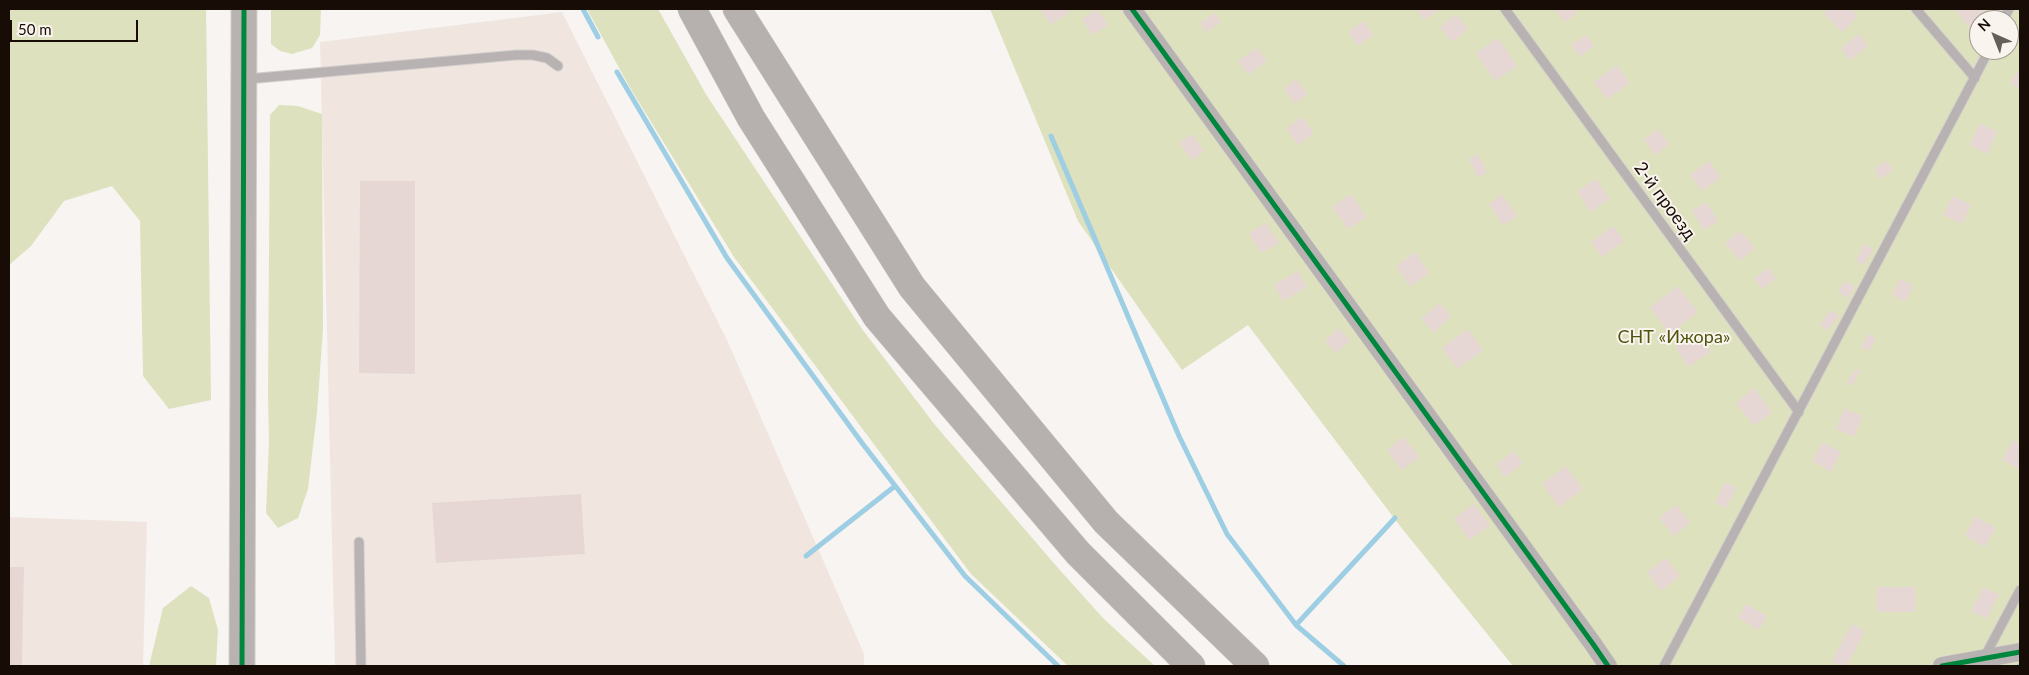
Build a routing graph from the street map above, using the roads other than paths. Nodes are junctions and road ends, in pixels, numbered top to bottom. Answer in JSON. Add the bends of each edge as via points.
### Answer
{"nodes":[{"id":1,"x":244,"y":9,"type":"edge"},
{"id":2,"x":692,"y":9,"type":"edge"},
{"id":3,"x":1132,"y":9,"type":"edge"},
{"id":4,"x":1506,"y":9,"type":"edge"},
{"id":5,"x":1916,"y":9,"type":"edge"},
{"id":6,"x":739,"y":11,"type":"edge"},
{"id":7,"x":1984,"y":60,"type":"edge"},
{"id":8,"x":558,"y":66,"type":"dead end"},
{"id":9,"x":1975,"y":78,"type":"junction"},
{"id":10,"x":244,"y":80,"type":"junction"},
{"id":11,"x":1799,"y":412,"type":"junction"},
{"id":12,"x":359,"y":542,"type":"dead end"},
{"id":13,"x":2020,"y":590,"type":"edge"},
{"id":14,"x":2020,"y":652,"type":"edge"},
{"id":15,"x":1984,"y":658,"type":"junction"},
{"id":16,"x":242,"y":666,"type":"edge"},
{"id":17,"x":361,"y":666,"type":"edge"},
{"id":18,"x":1191,"y":666,"type":"edge"},
{"id":19,"x":1255,"y":666,"type":"edge"},
{"id":20,"x":1608,"y":666,"type":"edge"},
{"id":21,"x":1664,"y":666,"type":"edge"},
{"id":22,"x":1942,"y":666,"type":"edge"}],
"edges":[{"from":1,"to":10,"type":"street"},
{"from":2,"to":18,"type":"highway","via":[[751,118],[877,317],[1078,553]]},
{"from":3,"to":20,"type":"street"},
{"from":4,"to":11,"type":"lane","name":"2-й проезд"},
{"from":5,"to":9,"type":"lane"},
{"from":6,"to":19,"type":"highway","via":[[912,287],[1106,522]]},
{"from":7,"to":9,"type":"lane"},
{"from":8,"to":10,"type":"lane","via":[[547,58],[516,55]]},
{"from":9,"to":11,"type":"lane"},
{"from":10,"to":16,"type":"street"},
{"from":11,"to":21,"type":"lane"},
{"from":12,"to":17,"type":"lane"},
{"from":13,"to":15,"type":"lane"},
{"from":14,"to":15,"type":"street"},
{"from":15,"to":22,"type":"street"}]}
